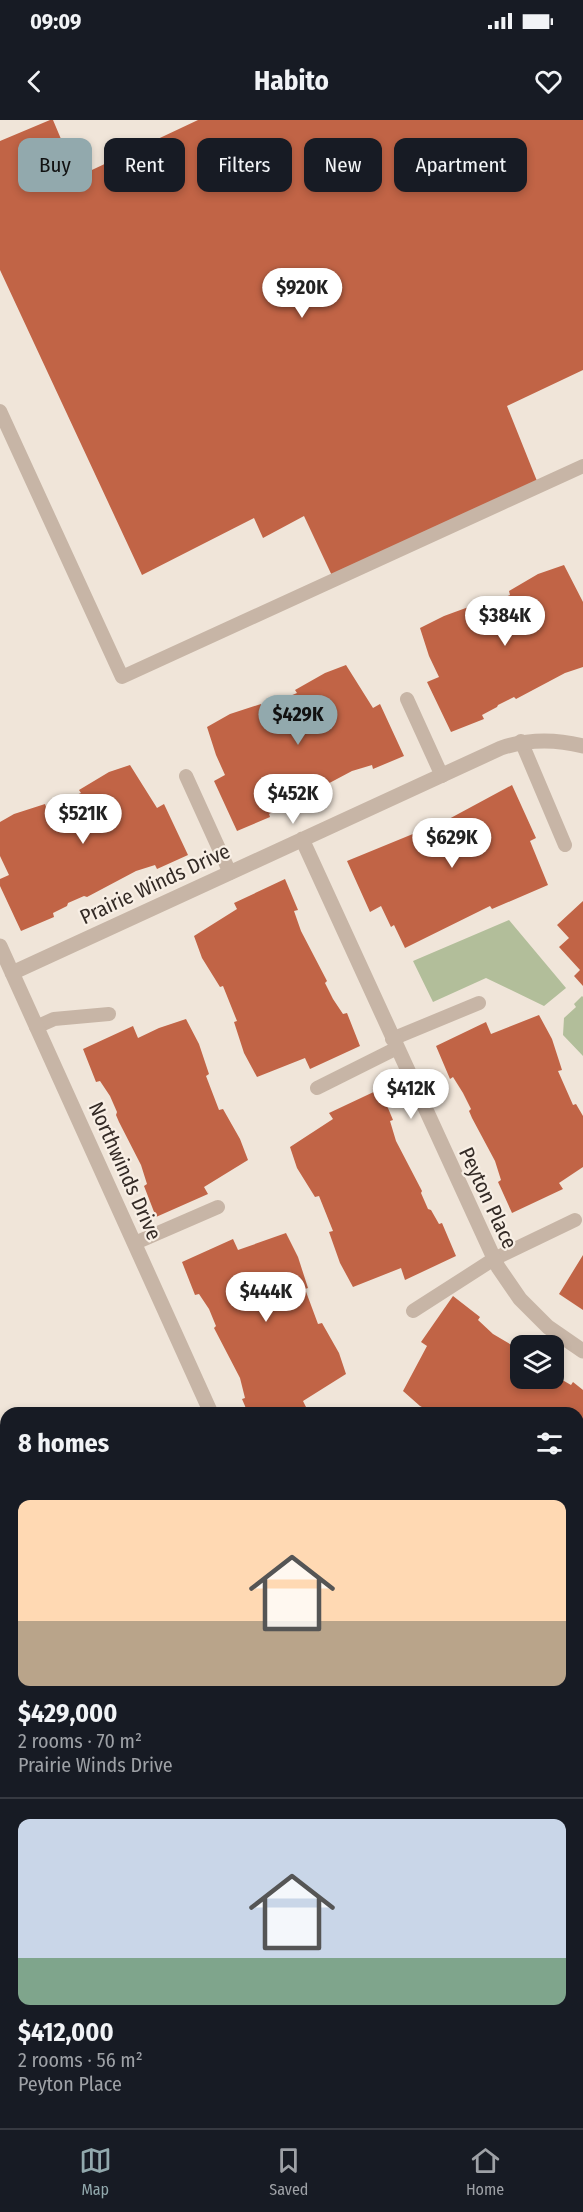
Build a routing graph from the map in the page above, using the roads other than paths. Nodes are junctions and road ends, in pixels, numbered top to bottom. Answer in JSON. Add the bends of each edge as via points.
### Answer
{"nodes":[{"id":1,"x":0,"y":411,"type":"edge"},
{"id":2,"x":583,"y":466,"type":"edge"},
{"id":3,"x":407,"y":699,"type":"dead end"},
{"id":4,"x":521,"y":741,"type":"junction"},
{"id":5,"x":583,"y":746,"type":"edge"},
{"id":6,"x":186,"y":776,"type":"dead end"},
{"id":7,"x":442,"y":776,"type":"junction"},
{"id":8,"x":303,"y":839,"type":"junction"},
{"id":9,"x":565,"y":845,"type":"dead end"},
{"id":10,"x":230,"y":873,"type":"junction"},
{"id":11,"x":0,"y":946,"type":"edge"},
{"id":12,"x":12,"y":973,"type":"junction"},
{"id":13,"x":479,"y":1003,"type":"dead end"},
{"id":14,"x":109,"y":1014,"type":"dead end"},
{"id":15,"x":36,"y":1027,"type":"junction"},
{"id":16,"x":394,"y":1043,"type":"junction"},
{"id":17,"x":317,"y":1088,"type":"dead end"},
{"id":18,"x":218,"y":1207,"type":"dead end"},
{"id":19,"x":575,"y":1220,"type":"dead end"},
{"id":20,"x":135,"y":1243,"type":"junction"},
{"id":21,"x":494,"y":1259,"type":"junction"},
{"id":22,"x":412,"y":1311,"type":"dead end"},
{"id":23,"x":583,"y":1351,"type":"edge"},
{"id":24,"x":208,"y":1407,"type":"edge"}],
"edges":[{"from":1,"to":2,"type":"lane","via":[[122,677]]},
{"from":3,"to":7,"type":"lane"},
{"from":4,"to":5,"type":"street","name":"Prairie Winds Drive"},
{"from":4,"to":7,"type":"street","name":"Prairie Winds Drive"},
{"from":4,"to":9,"type":"lane"},
{"from":6,"to":10,"type":"lane"},
{"from":7,"to":8,"type":"street","name":"Prairie Winds Drive"},
{"from":8,"to":10,"type":"street","name":"Prairie Winds Drive"},
{"from":8,"to":16,"type":"street","name":"Peyton Place"},
{"from":10,"to":12,"type":"street","name":"Prairie Winds Drive"},
{"from":11,"to":12,"type":"street","name":"Northwinds Drive"},
{"from":12,"to":15,"type":"street","name":"Northwinds Drive"},
{"from":13,"to":16,"type":"lane"},
{"from":14,"to":15,"type":"lane","via":[[54,1019]]},
{"from":15,"to":20,"type":"street","name":"Northwinds Drive"},
{"from":16,"to":17,"type":"lane"},
{"from":16,"to":21,"type":"street","name":"Peyton Place"},
{"from":18,"to":20,"type":"lane"},
{"from":19,"to":21,"type":"lane"},
{"from":20,"to":24,"type":"street","name":"Northwinds Drive"},
{"from":21,"to":22,"type":"lane"},
{"from":21,"to":23,"type":"street","name":"Peyton Place","via":[[520,1299],[548,1327]]}]}
